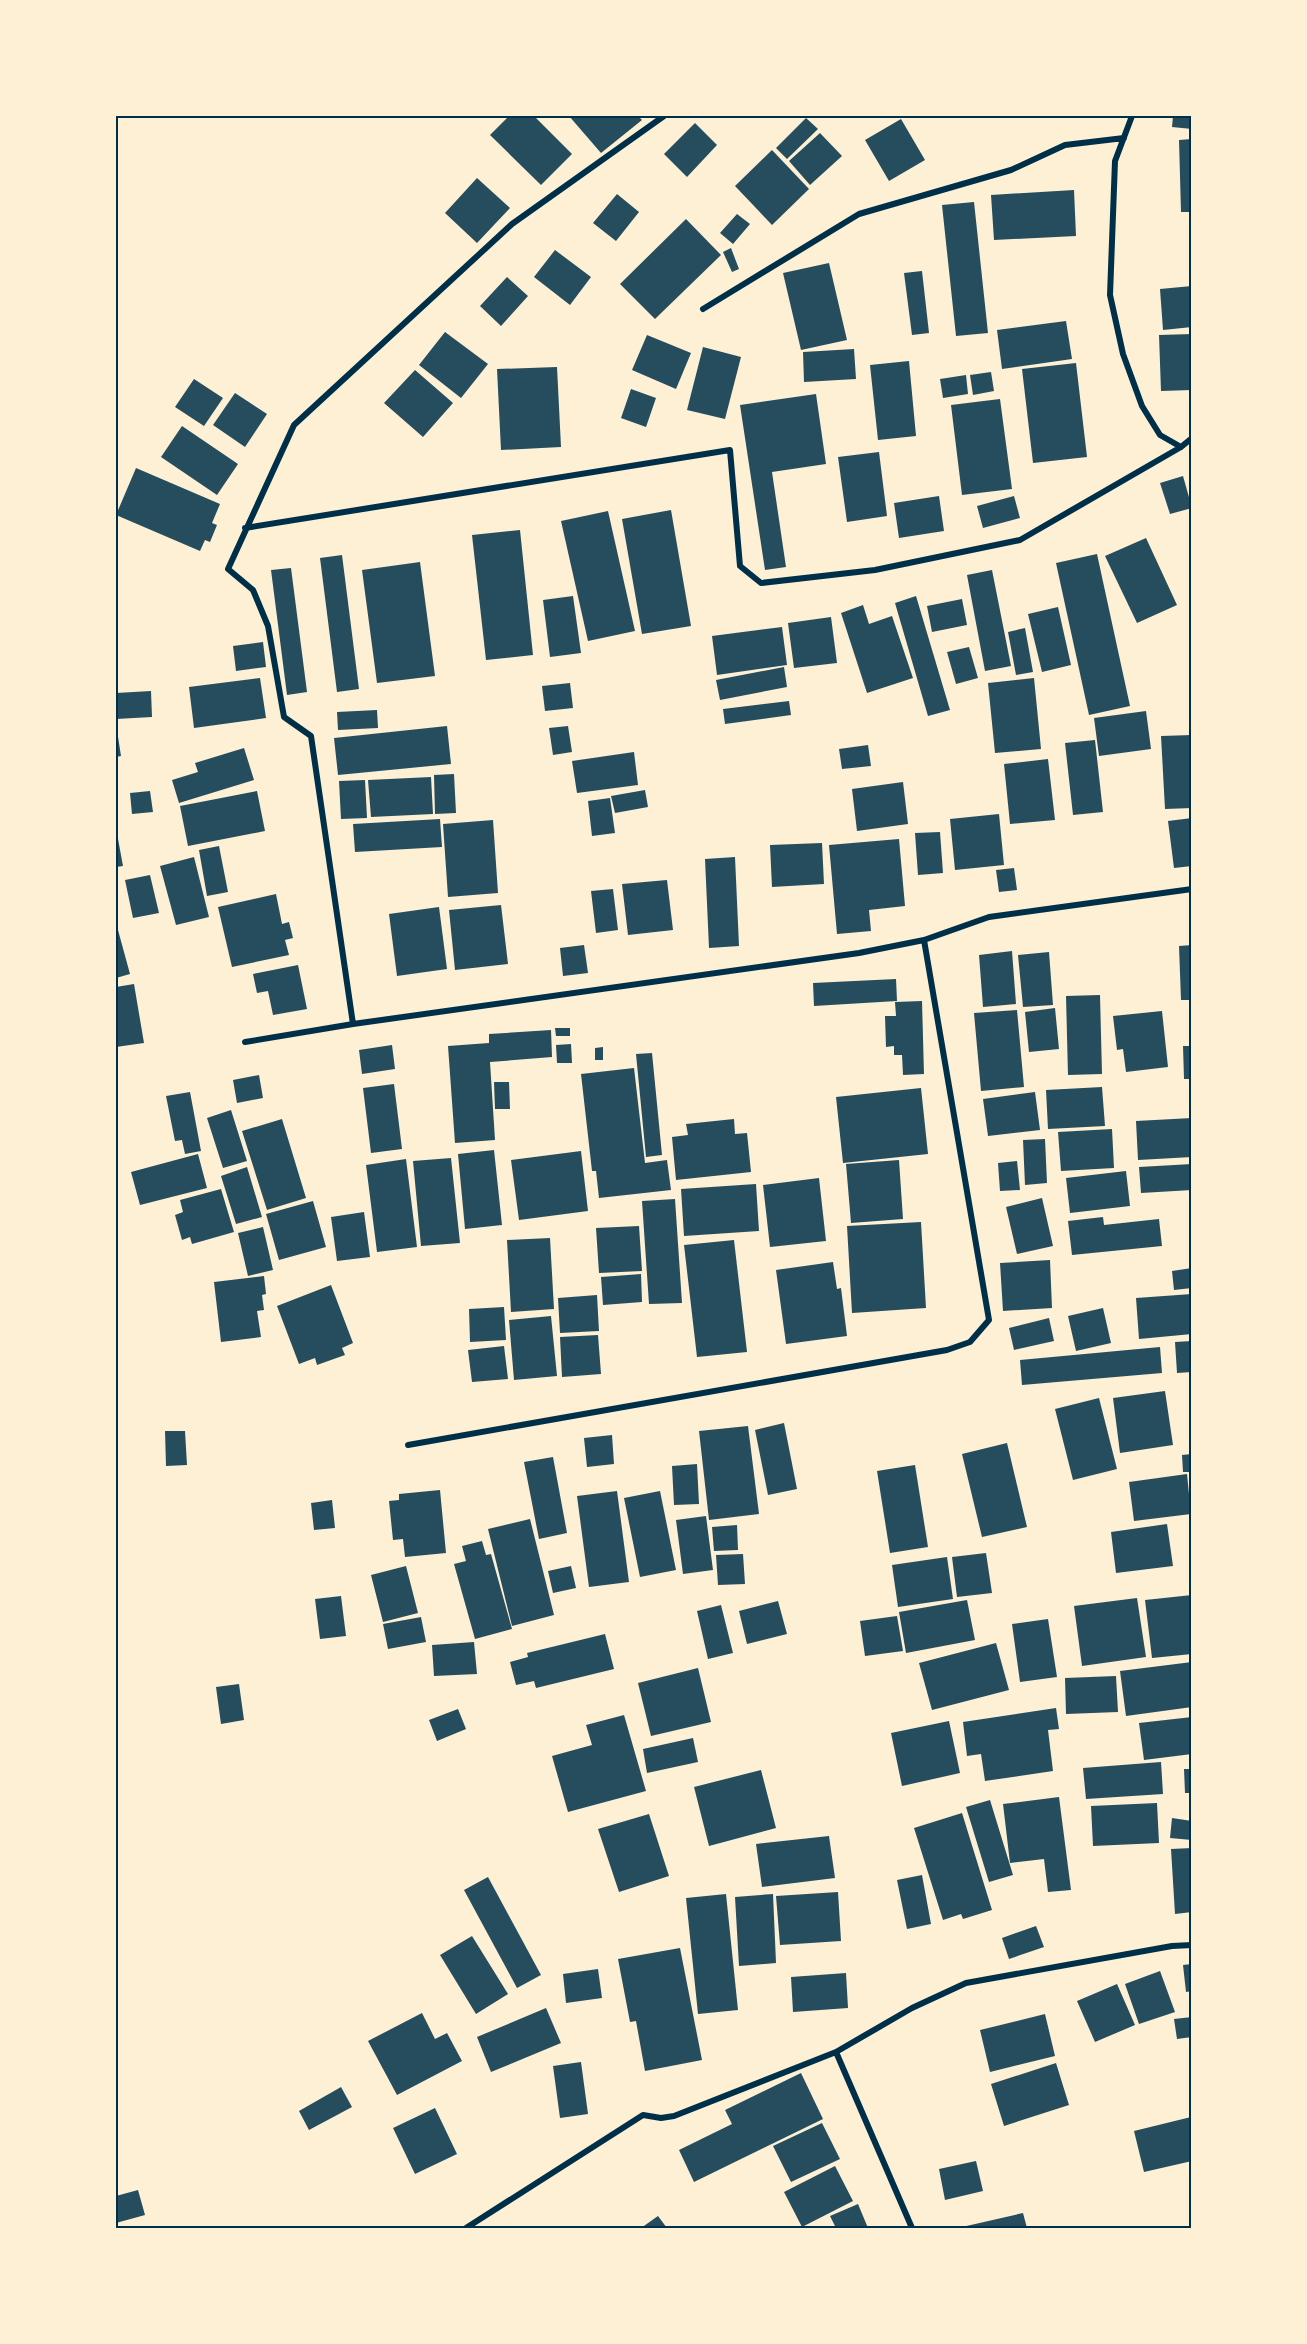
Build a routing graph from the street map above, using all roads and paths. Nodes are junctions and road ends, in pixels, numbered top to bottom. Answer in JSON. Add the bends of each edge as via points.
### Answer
{"nodes":[{"id":1,"x":664,"y":116,"type":"edge"},
{"id":2,"x":1132,"y":116,"type":"edge"},
{"id":3,"x":1124,"y":138,"type":"junction"},
{"id":4,"x":703,"y":309,"type":"dead end"},
{"id":5,"x":1191,"y":438,"type":"edge"},
{"id":6,"x":1181,"y":447,"type":"junction"},
{"id":7,"x":245,"y":528,"type":"junction"},
{"id":8,"x":1191,"y":889,"type":"edge"},
{"id":9,"x":924,"y":940,"type":"junction"},
{"id":10,"x":353,"y":1024,"type":"junction"},
{"id":11,"x":245,"y":1042,"type":"dead end"},
{"id":12,"x":408,"y":1445,"type":"dead end"},
{"id":13,"x":1191,"y":1945,"type":"edge"},
{"id":14,"x":836,"y":2052,"type":"junction"},
{"id":15,"x":466,"y":2229,"type":"edge"},
{"id":16,"x":912,"y":2229,"type":"edge"}],
"edges":[{"from":1,"to":7,"type":"street","via":[[512,224],[294,425]]},
{"from":2,"to":3,"type":"street"},
{"from":3,"to":4,"type":"street","via":[[1065,145],[1011,170],[859,214]]},
{"from":3,"to":6,"type":"street","via":[[1115,161],[1110,295],[1123,354],[1142,406],[1160,435]]},
{"from":5,"to":6,"type":"street"},
{"from":6,"to":7,"type":"street","via":[[1020,540],[875,570],[761,582],[740,566],[730,450]]},
{"from":7,"to":10,"type":"street","via":[[228,569],[253,590],[268,626],[284,717],[311,736]]},
{"from":8,"to":9,"type":"street","via":[[989,917]]},
{"from":9,"to":10,"type":"street","via":[[859,953]]},
{"from":9,"to":12,"type":"street","via":[[989,1320],[970,1342],[947,1350]]},
{"from":10,"to":11,"type":"street"},
{"from":13,"to":14,"type":"street","via":[[966,1983],[912,2008]]},
{"from":14,"to":15,"type":"street","via":[[674,2116],[643,2115]]},
{"from":14,"to":16,"type":"street"}]}
